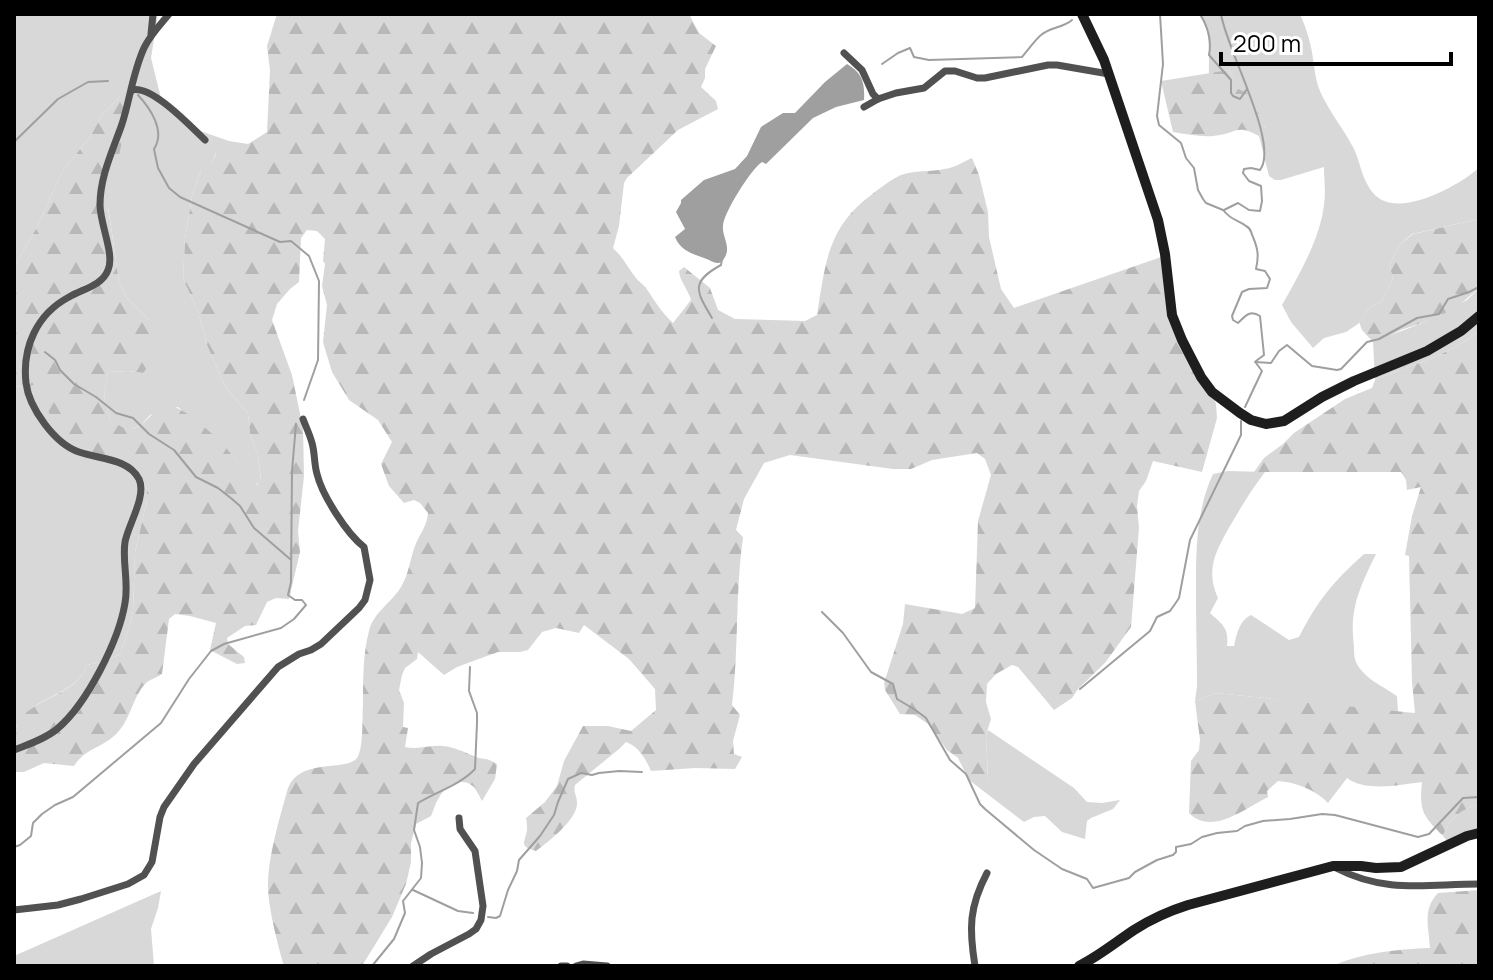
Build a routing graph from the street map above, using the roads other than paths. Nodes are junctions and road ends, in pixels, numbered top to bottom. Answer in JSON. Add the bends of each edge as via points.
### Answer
{"nodes":[{"id":1,"x":153,"y":14,"type":"edge"},
{"id":2,"x":169,"y":14,"type":"edge"},
{"id":3,"x":1082,"y":14,"type":"edge"},
{"id":4,"x":151,"y":36,"type":"junction"},
{"id":5,"x":844,"y":53,"type":"dead end"},
{"id":6,"x":1109,"y":74,"type":"junction"},
{"id":7,"x":132,"y":90,"type":"junction"},
{"id":8,"x":878,"y":99,"type":"junction"},
{"id":9,"x":864,"y":107,"type":"dead end"},
{"id":10,"x":205,"y":140,"type":"dead end"},
{"id":11,"x":1479,"y":316,"type":"edge"},
{"id":12,"x":303,"y":419,"type":"dead end"},
{"id":13,"x":14,"y":750,"type":"edge"},
{"id":14,"x":459,"y":818,"type":"dead end"},
{"id":15,"x":1479,"y":833,"type":"edge"},
{"id":16,"x":1333,"y":866,"type":"junction"},
{"id":17,"x":987,"y":873,"type":"dead end"},
{"id":18,"x":1479,"y":884,"type":"edge"},
{"id":19,"x":14,"y":910,"type":"edge"},
{"id":20,"x":413,"y":966,"type":"edge"},
{"id":21,"x":576,"y":966,"type":"edge"},
{"id":22,"x":607,"y":966,"type":"edge"},
{"id":23,"x":975,"y":966,"type":"edge"},
{"id":24,"x":1079,"y":966,"type":"edge"}],
"edges":[{"from":1,"to":4,"type":"street"},
{"from":2,"to":4,"type":"street"},
{"from":3,"to":6,"type":"street"},
{"from":4,"to":7,"type":"street"},
{"from":5,"to":8,"type":"street","via":[[862,70]]},
{"from":6,"to":8,"type":"street","via":[[1057,65],[985,78],[949,70],[924,88]]},
{"from":6,"to":11,"type":"street","via":[[1163,237],[1175,326],[1201,377],[1240,413],[1266,424],[1284,421],[1343,386],[1427,351]]},
{"from":7,"to":10,"type":"street","via":[[155,97]]},
{"from":7,"to":13,"type":"street","via":[[100,200],[110,267],[99,282],[41,318],[25,371],[29,398],[60,440],[77,452],[120,463],[139,479],[140,496],[124,547],[125,603],[110,651],[80,705],[57,729]]},
{"from":8,"to":9,"type":"street"},
{"from":12,"to":19,"type":"street","via":[[320,483],[364,547],[370,580],[365,600],[321,644],[278,667],[194,764],[164,807],[152,862],[144,875],[81,899]]},
{"from":14,"to":20,"type":"street","via":[[475,851],[481,920],[469,934]]},
{"from":15,"to":16,"type":"street","via":[[1401,867]]},
{"from":16,"to":18,"type":"street","via":[[1399,886]]},
{"from":16,"to":24,"type":"street","via":[[1165,913]]},
{"from":17,"to":23,"type":"street","via":[[971,916]]},
{"from":21,"to":22,"type":"street"}]}
